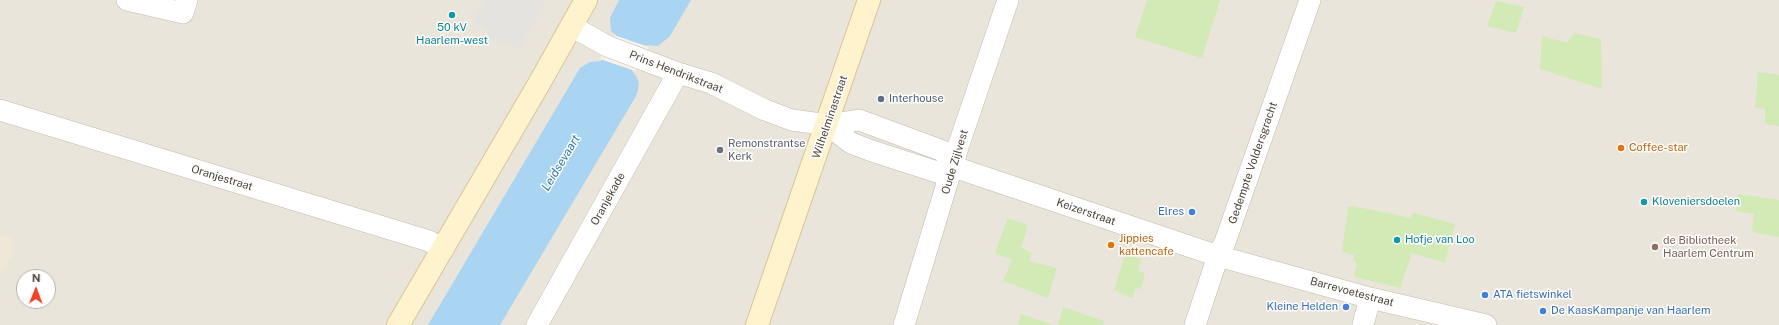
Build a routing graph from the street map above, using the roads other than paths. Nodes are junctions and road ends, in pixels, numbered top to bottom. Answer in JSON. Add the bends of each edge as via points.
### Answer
{"nodes":[{"id":1,"x":127,"y":0,"type":"edge"},
{"id":2,"x":586,"y":0,"type":"edge"},
{"id":3,"x":870,"y":0,"type":"edge"},
{"id":4,"x":1008,"y":0,"type":"edge"},
{"id":5,"x":1310,"y":0,"type":"edge"},
{"id":6,"x":185,"y":7,"type":"edge"},
{"id":7,"x":571,"y":26,"type":"junction"},
{"id":8,"x":678,"y":73,"type":"junction"},
{"id":9,"x":0,"y":110,"type":"edge"},
{"id":10,"x":828,"y":125,"type":"junction"},
{"id":11,"x":954,"y":167,"type":"junction"},
{"id":12,"x":442,"y":249,"type":"junction"},
{"id":13,"x":1218,"y":256,"type":"junction"},
{"id":14,"x":1370,"y":298,"type":"junction"},
{"id":15,"x":398,"y":325,"type":"edge"},
{"id":16,"x":537,"y":325,"type":"edge"},
{"id":17,"x":757,"y":325,"type":"edge"},
{"id":18,"x":904,"y":325,"type":"edge"},
{"id":19,"x":1195,"y":325,"type":"edge"},
{"id":20,"x":1363,"y":325,"type":"edge"},
{"id":21,"x":1486,"y":325,"type":"edge"}],
"edges":[{"from":1,"to":6,"type":"street"},
{"from":2,"to":7,"type":"main road"},
{"from":3,"to":10,"type":"main road","name":"Wilhelminastraat"},
{"from":4,"to":11,"type":"street","name":"Oude Zijlvest"},
{"from":5,"to":13,"type":"street","name":"Gedempte Voldersgracht"},
{"from":7,"to":8,"type":"street","name":"Prins Hendrikstraat","via":[[607,46]]},
{"from":7,"to":12,"type":"main road"},
{"from":8,"to":10,"type":"street","name":"Prins Hendrikstraat","via":[[711,83],[765,110],[792,120]]},
{"from":8,"to":16,"type":"street","name":"Oranjekade"},
{"from":9,"to":12,"type":"street","name":"Oranjestraat","via":[[429,241]]},
{"from":10,"to":11,"type":"street","via":[[851,143],[879,153],[937,172]]},
{"from":10,"to":17,"type":"main road","name":"Wilhelminastraat"},
{"from":11,"to":13,"type":"street","name":"Keizerstraat"},
{"from":11,"to":18,"type":"street","name":"Oude Zijlvest"},
{"from":12,"to":15,"type":"main road"},
{"from":13,"to":14,"type":"street","name":"Barrevoetestraat"},
{"from":13,"to":19,"type":"street","name":"Gedempte Voldersgracht"},
{"from":14,"to":20,"type":"street"},
{"from":14,"to":21,"type":"street","name":"Barrevoetestraat"}]}
